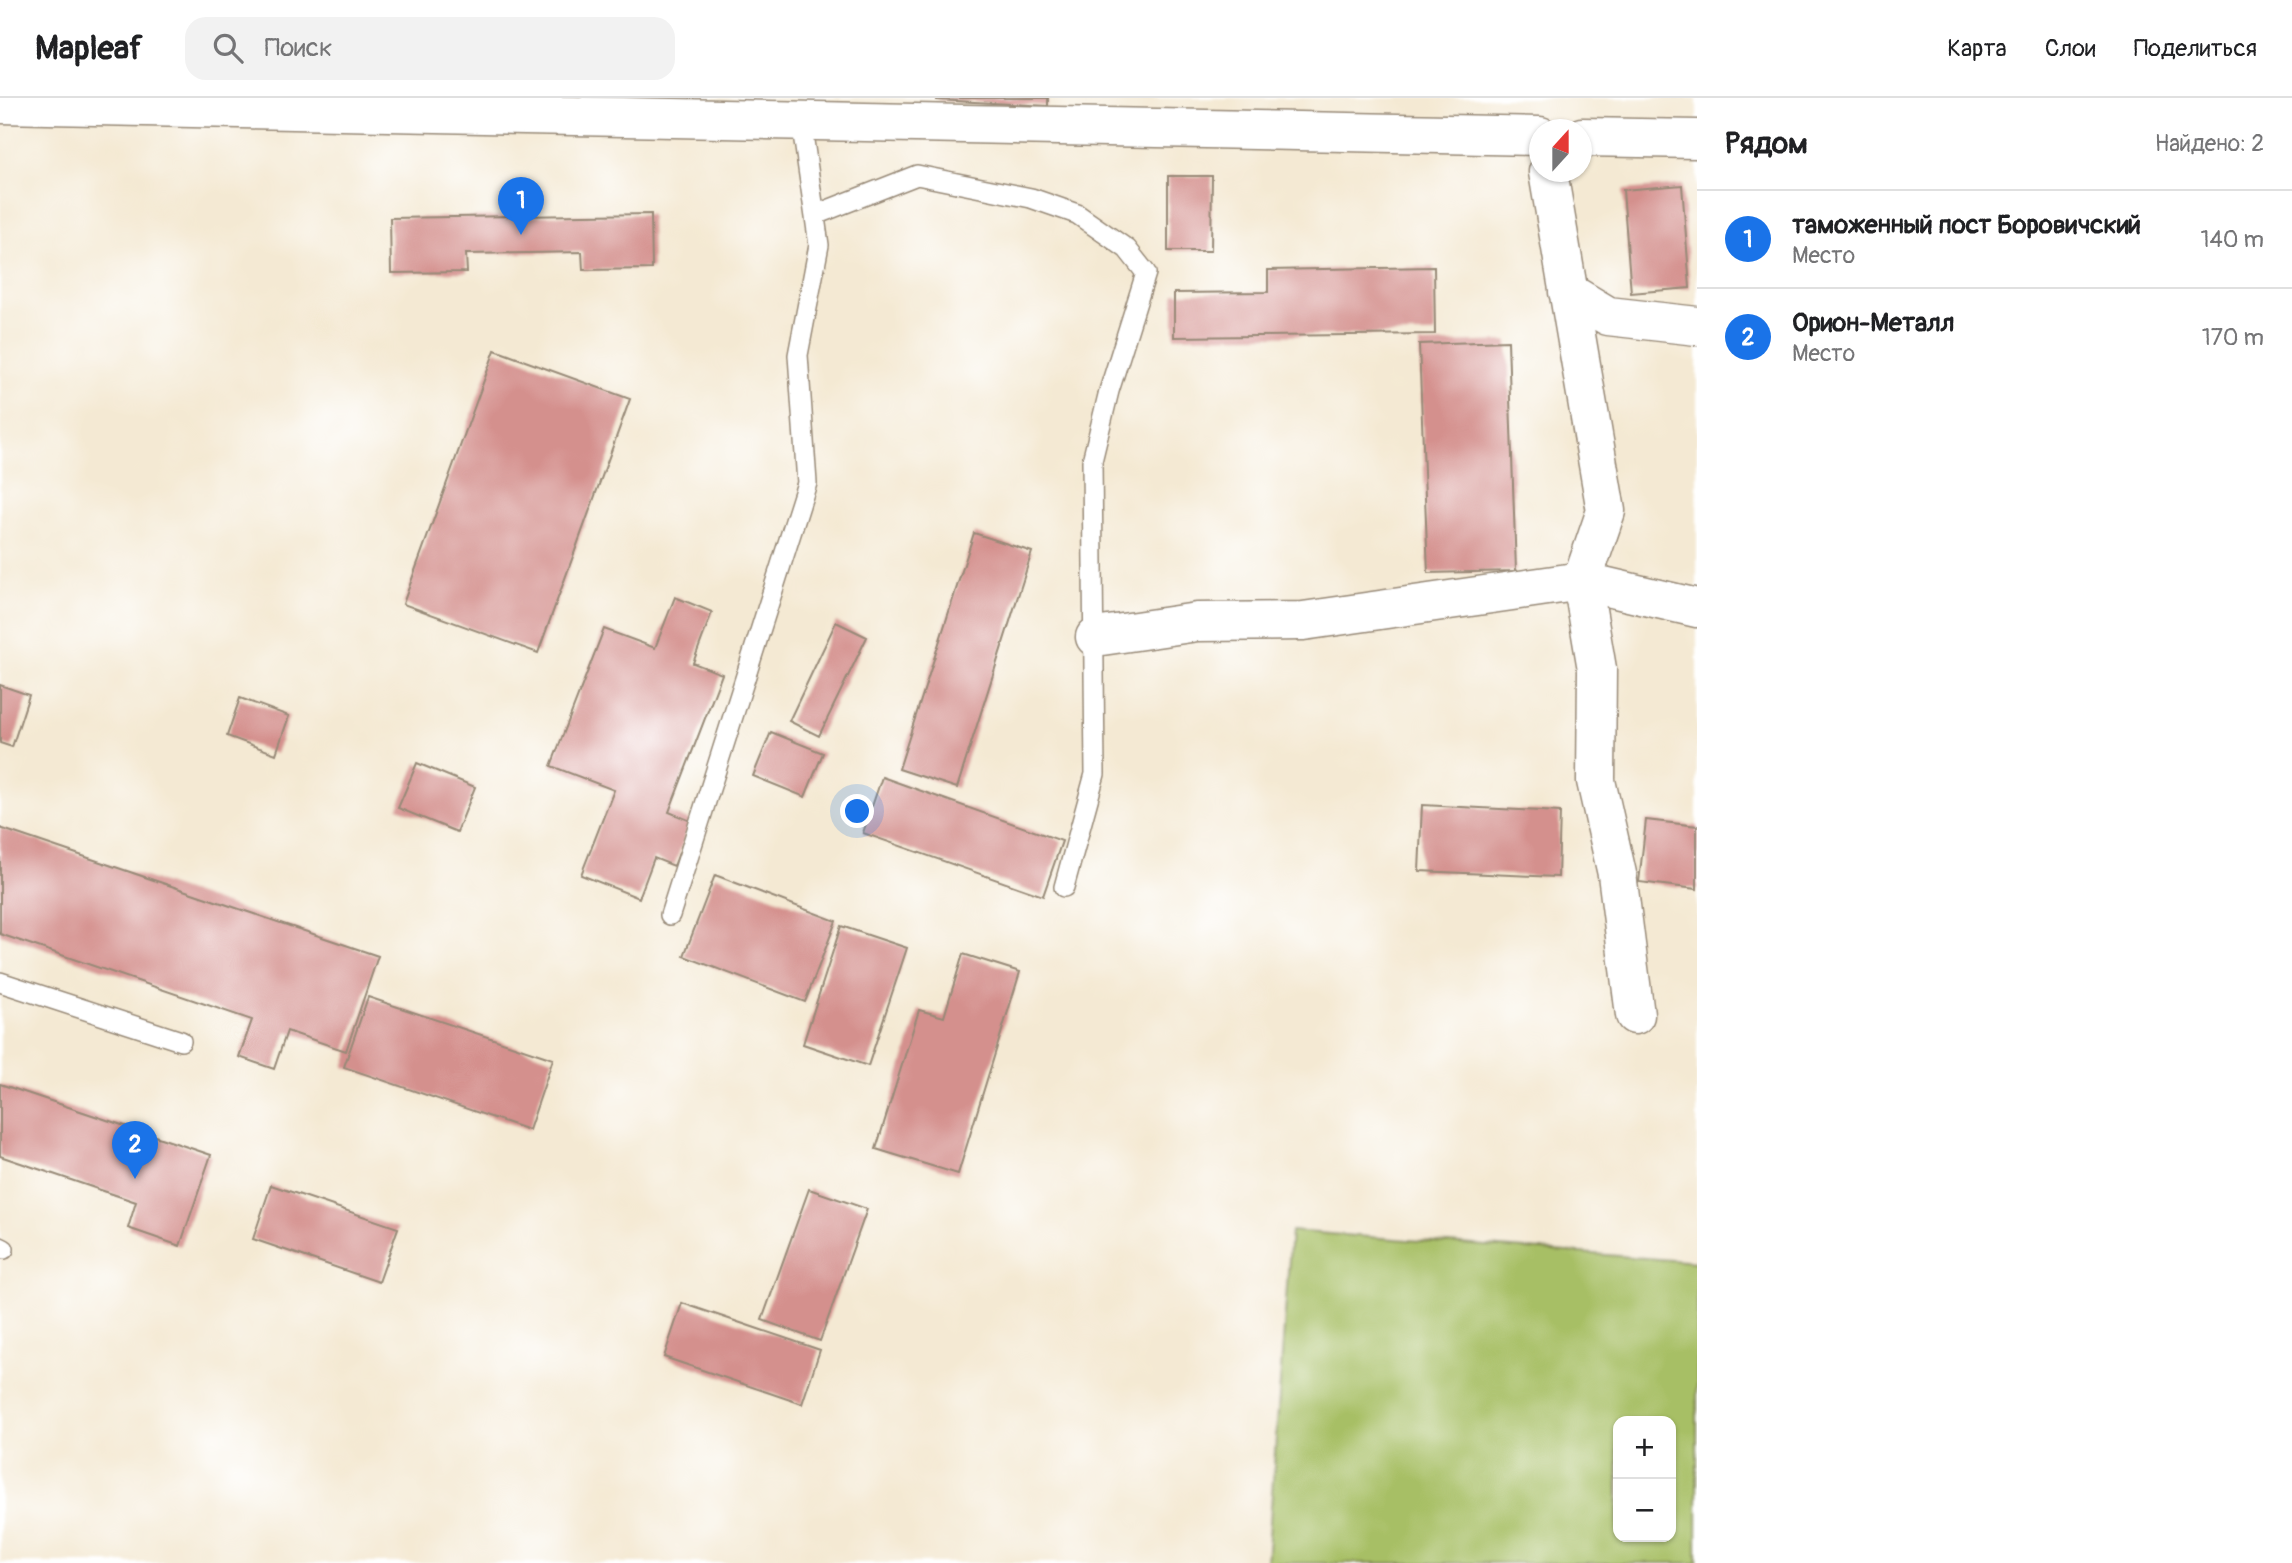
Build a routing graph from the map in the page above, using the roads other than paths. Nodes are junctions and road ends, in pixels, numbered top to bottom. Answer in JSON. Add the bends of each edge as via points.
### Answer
{"nodes":[{"id":1,"x":0,"y":104,"type":"edge"},
{"id":2,"x":801,"y":120,"type":"junction"},
{"id":3,"x":1529,"y":136,"type":"edge"},
{"id":4,"x":1592,"y":136,"type":"edge"},
{"id":5,"x":1697,"y":139,"type":"edge"},
{"id":6,"x":1550,"y":182,"type":"edge"},
{"id":7,"x":815,"y":215,"type":"junction"},
{"id":8,"x":1568,"y":292,"type":"junction"},
{"id":9,"x":1697,"y":326,"type":"edge"},
{"id":10,"x":1583,"y":581,"type":"junction"},
{"id":11,"x":1697,"y":608,"type":"edge"},
{"id":12,"x":1095,"y":637,"type":"junction"},
{"id":13,"x":1064,"y":887,"type":"dead end"},
{"id":14,"x":670,"y":915,"type":"dead end"},
{"id":15,"x":0,"y":982,"type":"edge"},
{"id":16,"x":1635,"y":1014,"type":"dead end"},
{"id":17,"x":181,"y":1041,"type":"dead end"}],
"edges":[{"from":1,"to":2,"type":"street"},
{"from":2,"to":3,"type":"street"},
{"from":2,"to":7,"type":"lane"},
{"from":4,"to":5,"type":"street"},
{"from":6,"to":8,"type":"street"},
{"from":7,"to":12,"type":"lane","via":[[917,175],[1031,198],[1077,214],[1128,249],[1146,273],[1092,461]]},
{"from":7,"to":14,"type":"lane","via":[[819,245],[798,355],[807,483]]},
{"from":8,"to":9,"type":"street","via":[[1608,316]]},
{"from":8,"to":10,"type":"street","via":[[1606,511]]},
{"from":10,"to":11,"type":"street"},
{"from":10,"to":12,"type":"street","via":[[1303,621],[1197,622]]},
{"from":10,"to":16,"type":"street","via":[[1597,669],[1597,780],[1617,874]]},
{"from":12,"to":13,"type":"lane","via":[[1095,774]]},
{"from":15,"to":17,"type":"lane"}]}
